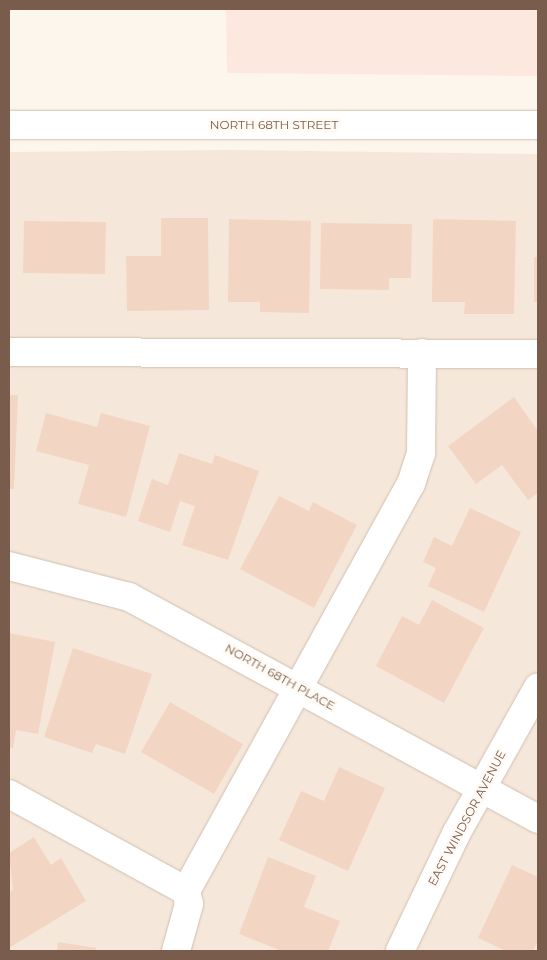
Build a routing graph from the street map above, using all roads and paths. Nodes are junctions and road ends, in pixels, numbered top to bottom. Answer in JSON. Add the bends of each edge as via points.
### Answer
{"nodes":[{"id":1,"x":9,"y":125,"type":"edge"},
{"id":2,"x":538,"y":125,"type":"edge"},
{"id":3,"x":9,"y":352,"type":"edge"},
{"id":4,"x":422,"y":353,"type":"junction"},
{"id":5,"x":538,"y":354,"type":"edge"},
{"id":6,"x":9,"y":566,"type":"edge"},
{"id":7,"x":298,"y":687,"type":"junction"},
{"id":8,"x":538,"y":687,"type":"edge"},
{"id":9,"x":480,"y":788,"type":"junction"},
{"id":10,"x":9,"y":794,"type":"edge"},
{"id":11,"x":538,"y":819,"type":"edge"},
{"id":12,"x":186,"y":891,"type":"junction"},
{"id":13,"x":176,"y":951,"type":"edge"},
{"id":14,"x":400,"y":951,"type":"edge"}],
"edges":[{"from":1,"to":2,"type":"street","name":"NORTH 68TH STREET"},
{"from":3,"to":4,"type":"street"},
{"from":4,"to":5,"type":"street"},
{"from":4,"to":7,"type":"street","via":[[421,452],[411,484]]},
{"from":6,"to":7,"type":"street","name":"NORTH 68TH PLACE","via":[[129,597]]},
{"from":7,"to":9,"type":"street","name":"NORTH 68TH PLACE"},
{"from":7,"to":12,"type":"street"},
{"from":8,"to":9,"type":"street","name":"EAST WINDSOR AVENUE"},
{"from":9,"to":11,"type":"street","name":"NORTH 68TH PLACE"},
{"from":9,"to":14,"type":"street","name":"EAST WINDSOR AVENUE"},
{"from":10,"to":12,"type":"street"},
{"from":12,"to":13,"type":"street","via":[[189,904]]}]}
